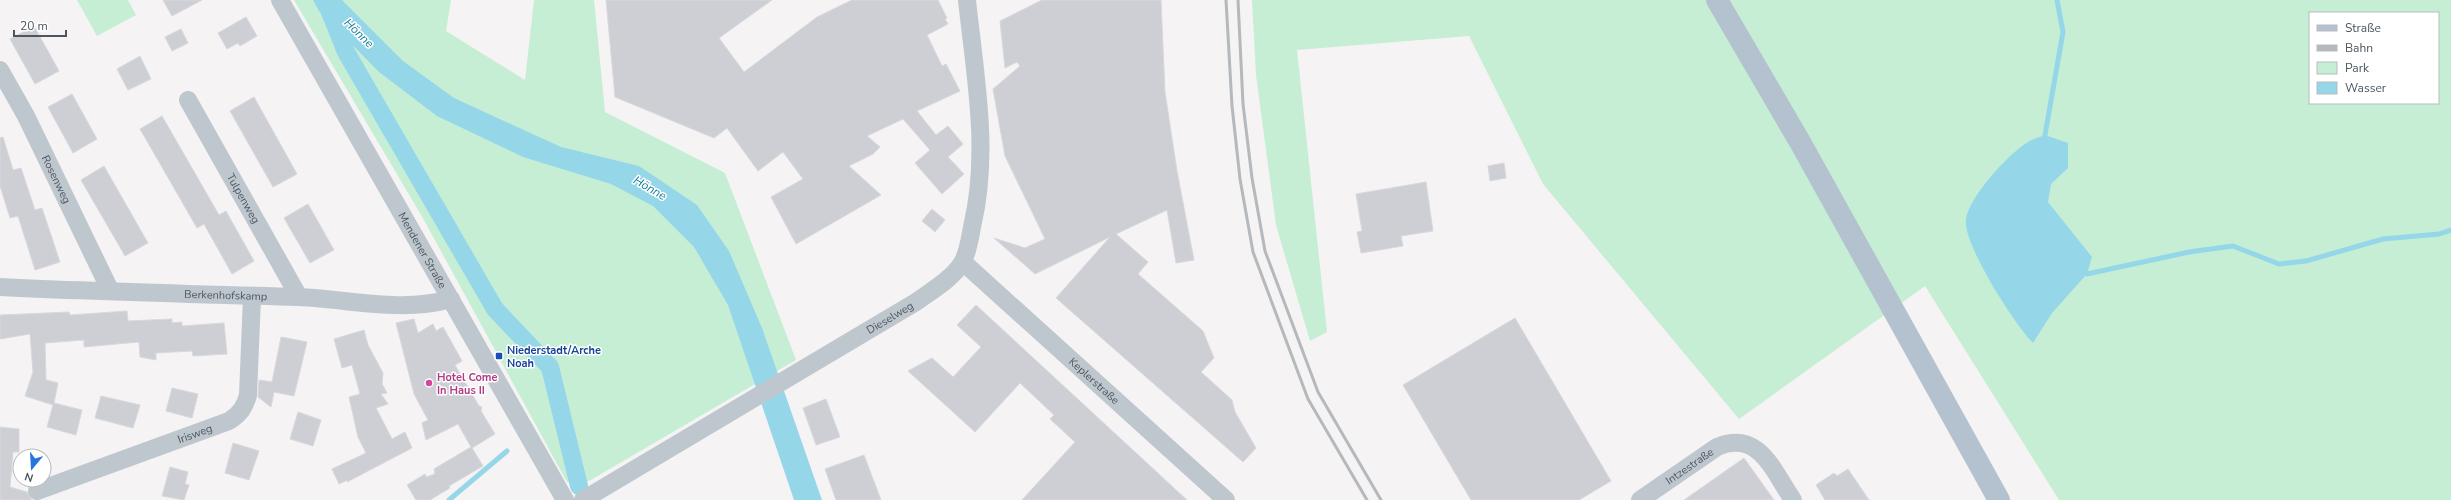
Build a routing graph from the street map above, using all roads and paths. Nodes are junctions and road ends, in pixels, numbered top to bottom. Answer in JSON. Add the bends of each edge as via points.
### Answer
{"nodes":[{"id":1,"x":280,"y":0,"type":"edge"},
{"id":2,"x":967,"y":0,"type":"edge"},
{"id":3,"x":1717,"y":0,"type":"edge"},
{"id":4,"x":0,"y":70,"type":"edge"},
{"id":5,"x":188,"y":100,"type":"dead end"},
{"id":6,"x":963,"y":262,"type":"junction"},
{"id":7,"x":0,"y":287,"type":"edge"},
{"id":8,"x":110,"y":290,"type":"junction"},
{"id":9,"x":252,"y":297,"type":"junction"},
{"id":10,"x":299,"y":297,"type":"junction"},
{"id":11,"x":451,"y":299,"type":"junction"},
{"id":12,"x":37,"y":491,"type":"dead end"},
{"id":13,"x":565,"y":500,"type":"edge"},
{"id":14,"x":583,"y":500,"type":"edge"},
{"id":15,"x":1226,"y":500,"type":"edge"},
{"id":16,"x":1640,"y":500,"type":"edge"},
{"id":17,"x":1793,"y":500,"type":"edge"},
{"id":18,"x":1999,"y":500,"type":"edge"}],
"edges":[{"from":1,"to":11,"type":"street","name":"Mendener Straße"},
{"from":2,"to":6,"type":"street","via":[[981,131],[982,168]]},
{"from":3,"to":18,"type":"main road","via":[[1804,149]]},
{"from":4,"to":8,"type":"street","name":"Rosenweg","via":[[26,116]]},
{"from":5,"to":10,"type":"street","name":"Tulpenweg"},
{"from":6,"to":14,"type":"street","name":"Dieselweg","via":[[944,281],[916,302]]},
{"from":6,"to":15,"type":"street","name":"Keplerstraße"},
{"from":7,"to":8,"type":"street","name":"Berkenhofskamp"},
{"from":8,"to":9,"type":"street","name":"Berkenhofskamp"},
{"from":9,"to":10,"type":"street","name":"Berkenhofskamp"},
{"from":9,"to":12,"type":"street","name":"Irisweg","via":[[248,395],[245,406],[238,415],[229,421]]},
{"from":10,"to":11,"type":"street","name":"Berkenhofskamp","via":[[406,306],[429,305]]},
{"from":11,"to":13,"type":"street","name":"Mendener Straße"},
{"from":16,"to":17,"type":"street","name":"Intzestraße","via":[[1717,447],[1731,441],[1741,442],[1760,451]]}]}
